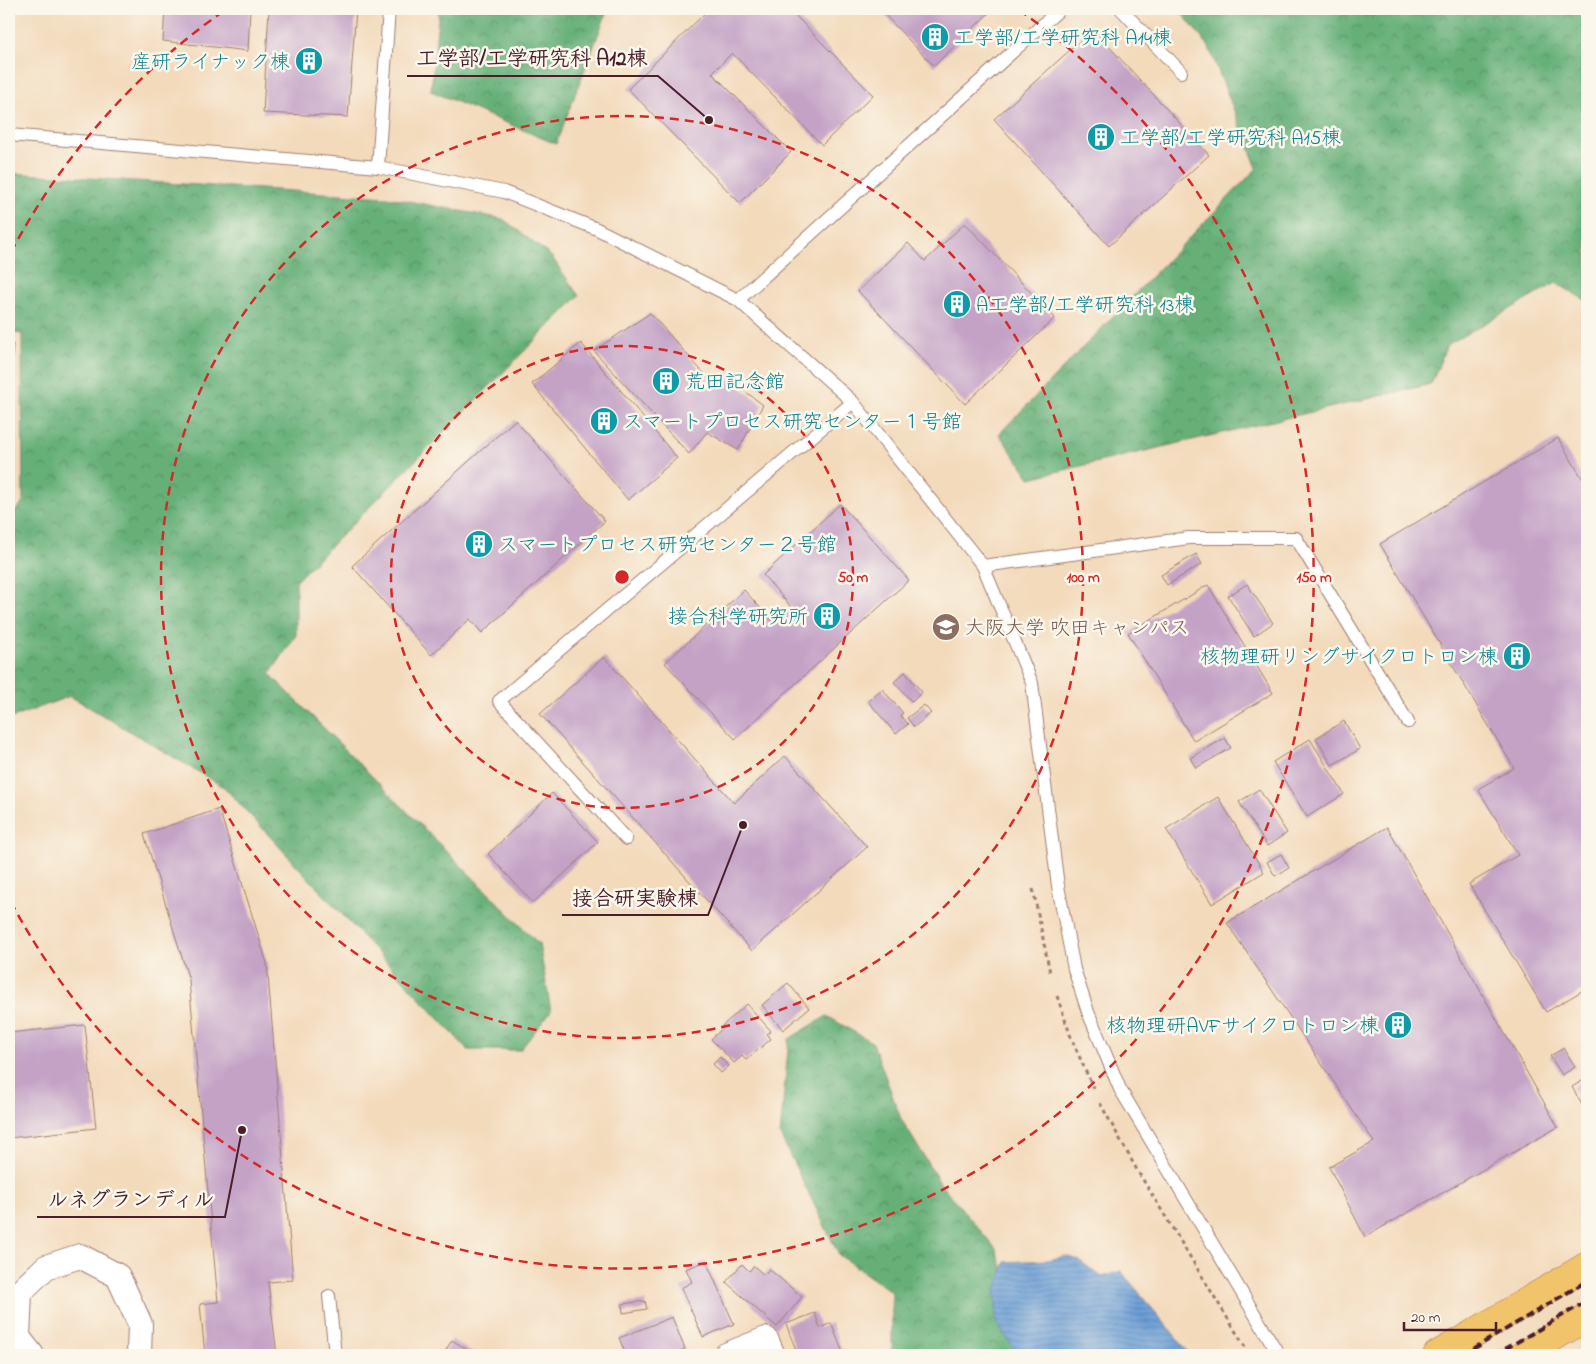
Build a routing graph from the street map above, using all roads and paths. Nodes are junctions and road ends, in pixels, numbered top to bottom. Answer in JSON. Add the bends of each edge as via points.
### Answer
{"nodes":[{"id":1,"x":389,"y":9,"type":"edge"},
{"id":2,"x":1060,"y":9,"type":"edge"},
{"id":3,"x":1121,"y":9,"type":"edge"},
{"id":4,"x":1181,"y":72,"type":"dead end"},
{"id":5,"x":9,"y":135,"type":"edge"},
{"id":6,"x":378,"y":166,"type":"junction"},
{"id":7,"x":738,"y":300,"type":"junction"},
{"id":8,"x":853,"y":402,"type":"junction"},
{"id":9,"x":984,"y":566,"type":"junction"},
{"id":10,"x":1408,"y":722,"type":"dead end"},
{"id":11,"x":626,"y":839,"type":"dead end"},
{"id":12,"x":1587,"y":1266,"type":"edge"},
{"id":13,"x":329,"y":1296,"type":"dead end"},
{"id":14,"x":1587,"y":1317,"type":"edge"},
{"id":15,"x":32,"y":1355,"type":"edge"},
{"id":16,"x":139,"y":1355,"type":"edge"},
{"id":17,"x":335,"y":1355,"type":"edge"},
{"id":18,"x":726,"y":1355,"type":"edge"},
{"id":19,"x":773,"y":1355,"type":"edge"},
{"id":20,"x":1279,"y":1355,"type":"edge"},
{"id":21,"x":1437,"y":1355,"type":"edge"},
{"id":22,"x":1523,"y":1355,"type":"edge"}],
"edges":[{"from":1,"to":6,"type":"lane"},
{"from":2,"to":7,"type":"lane"},
{"from":3,"to":4,"type":"lane"},
{"from":5,"to":6,"type":"lane"},
{"from":6,"to":7,"type":"lane","via":[[504,192],[597,229]]},
{"from":7,"to":8,"type":"lane"},
{"from":8,"to":9,"type":"lane"},
{"from":8,"to":11,"type":"lane","via":[[499,701]]},
{"from":9,"to":10,"type":"lane","via":[[1189,538],[1296,538]]},
{"from":9,"to":20,"type":"lane","via":[[1032,684],[1058,886],[1074,969],[1088,1012],[1120,1089]]},
{"from":12,"to":21,"type":"main road"},
{"from":13,"to":17,"type":"lane"},
{"from":14,"to":22,"type":"main road"},
{"from":15,"to":16,"type":"street","via":[[18,1337],[20,1292],[46,1267],[80,1256],[118,1276],[140,1324]]},
{"from":18,"to":19,"type":"street","via":[[766,1339]]}]}
